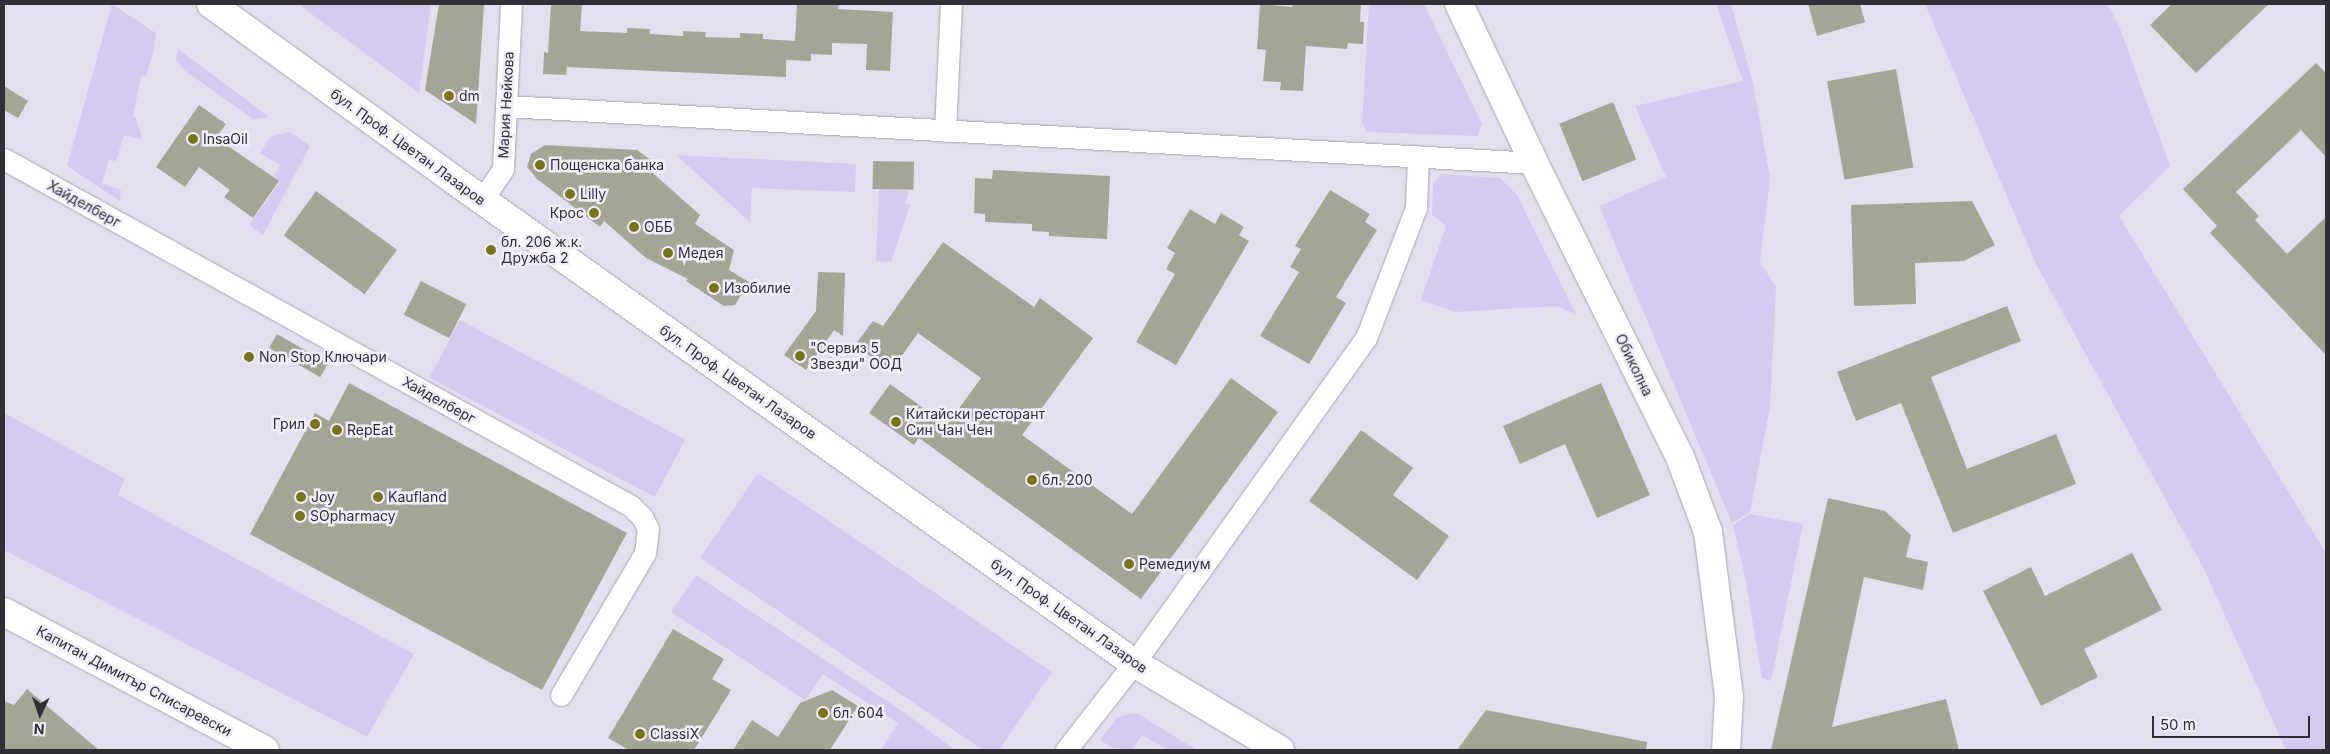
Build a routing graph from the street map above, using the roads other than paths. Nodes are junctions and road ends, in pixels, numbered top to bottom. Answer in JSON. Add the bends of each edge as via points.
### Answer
{"nodes":[{"id":1,"x":211,"y":4,"type":"edge"},
{"id":2,"x":511,"y":4,"type":"edge"},
{"id":3,"x":951,"y":4,"type":"edge"},
{"id":4,"x":1459,"y":4,"type":"edge"},
{"id":5,"x":506,"y":106,"type":"junction"},
{"id":6,"x":945,"y":131,"type":"junction"},
{"id":7,"x":1418,"y":156,"type":"junction"},
{"id":8,"x":4,"y":159,"type":"edge"},
{"id":9,"x":1534,"y":163,"type":"junction"},
{"id":10,"x":482,"y":200,"type":"junction"},
{"id":11,"x":4,"y":612,"type":"edge"},
{"id":12,"x":1134,"y":663,"type":"junction"},
{"id":13,"x":561,"y":695,"type":"dead end"},
{"id":14,"x":1278,"y":749,"type":"edge"},
{"id":15,"x":265,"y":750,"type":"edge"},
{"id":16,"x":1066,"y":750,"type":"edge"},
{"id":17,"x":1726,"y":750,"type":"edge"}],
"edges":[{"from":1,"to":10,"type":"main road","name":"бул. Проф. Цветан Лазаров"},
{"from":2,"to":5,"type":"street","name":"Мария Нейкова"},
{"from":3,"to":6,"type":"street"},
{"from":4,"to":9,"type":"main road","name":"Обиколна"},
{"from":5,"to":6,"type":"street"},
{"from":5,"to":10,"type":"street","name":"Мария Нейкова","via":[[502,169]]},
{"from":6,"to":7,"type":"street"},
{"from":7,"to":9,"type":"street"},
{"from":7,"to":12,"type":"street","via":[[1416,208],[1366,338]]},
{"from":8,"to":13,"type":"street","name":"Хайделберг","via":[[632,506],[648,529],[645,554]]},
{"from":9,"to":17,"type":"main road","name":"Обиколна","via":[[1680,457],[1708,532],[1729,697]]},
{"from":10,"to":12,"type":"main road","name":"бул. Проф. Цветан Лазаров"},
{"from":11,"to":15,"type":"main road","name":"Капитан Димитър Списаревски"},
{"from":12,"to":14,"type":"main road","name":"бул. Проф. Цветан Лазаров"},
{"from":12,"to":16,"type":"street"}]}
